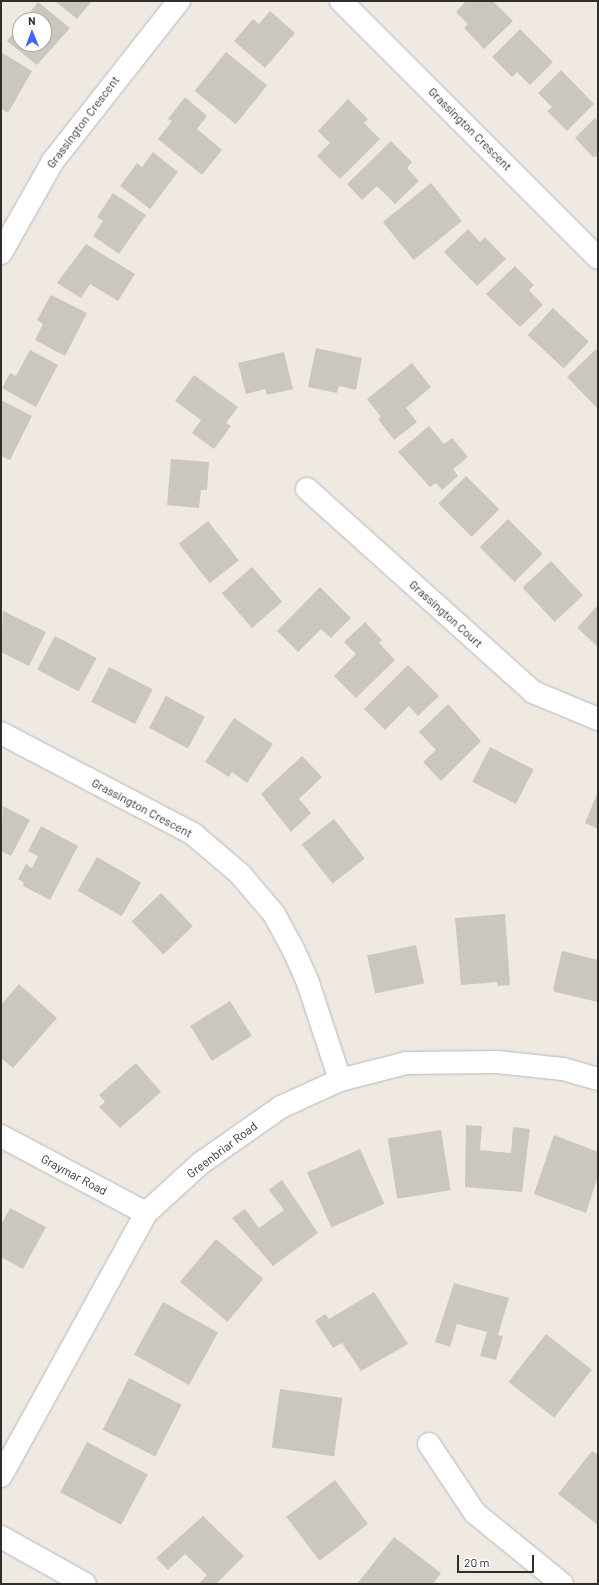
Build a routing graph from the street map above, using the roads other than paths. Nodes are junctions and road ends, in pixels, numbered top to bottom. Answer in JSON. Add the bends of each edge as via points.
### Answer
{"nodes":[{"id":1,"x":179,"y":1,"type":"edge"},
{"id":2,"x":341,"y":1,"type":"edge"},
{"id":3,"x":1,"y":253,"type":"edge"},
{"id":4,"x":598,"y":258,"type":"edge"},
{"id":5,"x":307,"y":489,"type":"dead end"},
{"id":6,"x":598,"y":719,"type":"edge"},
{"id":7,"x":1,"y":734,"type":"edge"},
{"id":8,"x":598,"y":1079,"type":"edge"},
{"id":9,"x":340,"y":1080,"type":"junction"},
{"id":10,"x":1,"y":1136,"type":"edge"},
{"id":11,"x":146,"y":1213,"type":"junction"},
{"id":12,"x":429,"y":1444,"type":"dead end"},
{"id":13,"x":1,"y":1476,"type":"edge"},
{"id":14,"x":1,"y":1537,"type":"edge"},
{"id":15,"x":85,"y":1584,"type":"edge"},
{"id":16,"x":562,"y":1584,"type":"edge"}],
"edges":[{"from":1,"to":3,"type":"street","name":"Grassington Crescent","via":[[52,161]]},
{"from":2,"to":4,"type":"street","name":"Grassington Crescent"},
{"from":5,"to":6,"type":"street","name":"Grassington Court","via":[[533,692]]},
{"from":7,"to":9,"type":"street","name":"Grassington Crescent","via":[[193,834],[240,874],[274,914],[294,951],[308,983]]},
{"from":8,"to":9,"type":"street","name":"Greenbriar Road","via":[[563,1069],[497,1062],[406,1063]]},
{"from":9,"to":11,"type":"street","name":"Greenbriar Road","via":[[281,1107],[235,1138],[201,1163]]},
{"from":10,"to":11,"type":"street","name":"Graymar Road"},
{"from":11,"to":13,"type":"street","name":"Greenbriar Road"},
{"from":12,"to":16,"type":"street","via":[[475,1512]]},
{"from":14,"to":15,"type":"street"}]}
